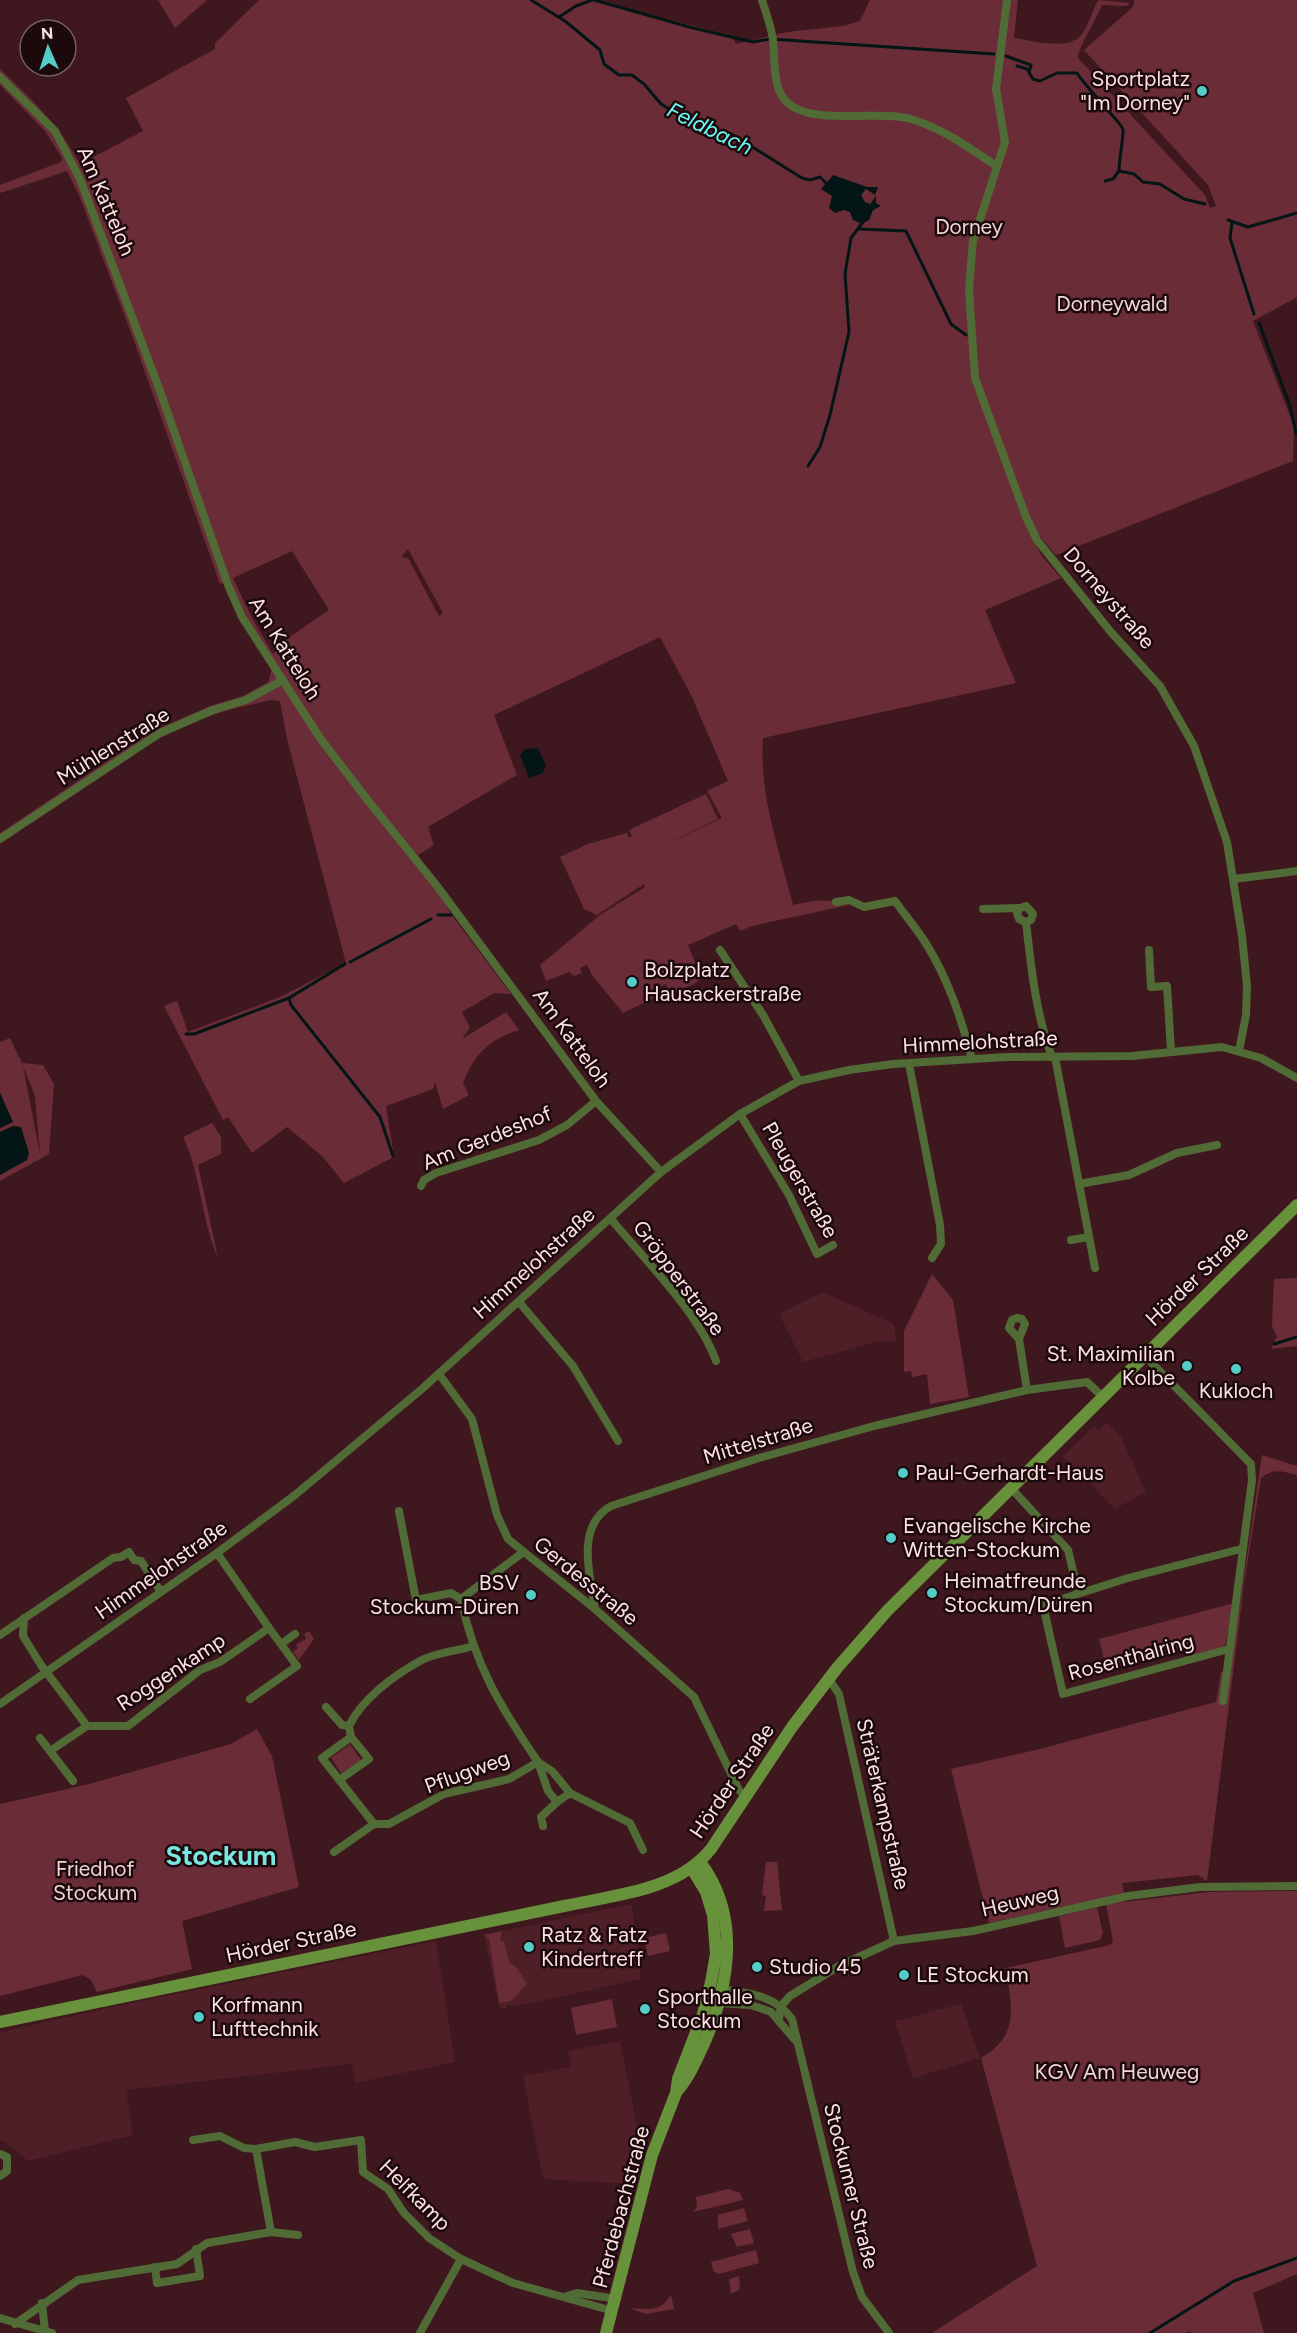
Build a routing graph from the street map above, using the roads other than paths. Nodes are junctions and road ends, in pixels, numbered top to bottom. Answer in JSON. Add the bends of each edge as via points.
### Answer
{"nodes":[{"id":1,"x":762,"y":0,"type":"edge"},
{"id":2,"x":1007,"y":0,"type":"edge"},
{"id":3,"x":0,"y":77,"type":"edge"},
{"id":4,"x":996,"y":165,"type":"junction"},
{"id":5,"x":283,"y":680,"type":"junction"},
{"id":6,"x":0,"y":839,"type":"edge"},
{"id":7,"x":1297,"y":871,"type":"edge"},
{"id":8,"x":1234,"y":879,"type":"junction"},
{"id":9,"x":836,"y":902,"type":"dead end"},
{"id":10,"x":1020,"y":908,"type":"junction"},
{"id":11,"x":983,"y":909,"type":"dead end"},
{"id":12,"x":1026,"y":922,"type":"junction"},
{"id":13,"x":720,"y":950,"type":"dead end"},
{"id":14,"x":1149,"y":950,"type":"dead end"},
{"id":15,"x":1171,"y":1051,"type":"junction"},
{"id":16,"x":1239,"y":1051,"type":"junction"},
{"id":17,"x":1054,"y":1057,"type":"junction"},
{"id":18,"x":972,"y":1059,"type":"junction"},
{"id":19,"x":909,"y":1064,"type":"junction"},
{"id":20,"x":1297,"y":1078,"type":"edge"},
{"id":21,"x":799,"y":1081,"type":"junction"},
{"id":22,"x":596,"y":1101,"type":"junction"},
{"id":23,"x":740,"y":1114,"type":"junction"},
{"id":24,"x":1217,"y":1145,"type":"dead end"},
{"id":25,"x":661,"y":1172,"type":"junction"},
{"id":26,"x":1079,"y":1184,"type":"junction"},
{"id":27,"x":421,"y":1186,"type":"dead end"},
{"id":28,"x":1297,"y":1205,"type":"edge"},
{"id":29,"x":611,"y":1219,"type":"junction"},
{"id":30,"x":1089,"y":1237,"type":"junction"},
{"id":31,"x":1071,"y":1240,"type":"dead end"},
{"id":32,"x":833,"y":1245,"type":"dead end"},
{"id":33,"x":932,"y":1258,"type":"dead end"},
{"id":34,"x":1095,"y":1268,"type":"dead end"},
{"id":35,"x":519,"y":1302,"type":"junction"},
{"id":36,"x":1019,"y":1339,"type":"dead end"},
{"id":37,"x":1144,"y":1355,"type":"junction"},
{"id":38,"x":716,"y":1361,"type":"dead end"},
{"id":39,"x":439,"y":1374,"type":"junction"},
{"id":40,"x":1027,"y":1390,"type":"junction"},
{"id":41,"x":1102,"y":1396,"type":"junction"},
{"id":42,"x":618,"y":1441,"type":"dead end"},
{"id":43,"x":1011,"y":1487,"type":"junction"},
{"id":44,"x":399,"y":1511,"type":"dead end"},
{"id":45,"x":1241,"y":1549,"type":"junction"},
{"id":46,"x":217,"y":1553,"type":"junction"},
{"id":47,"x":522,"y":1553,"type":"junction"},
{"id":48,"x":161,"y":1592,"type":"junction"},
{"id":49,"x":1078,"y":1592,"type":"junction"},
{"id":50,"x":461,"y":1599,"type":"junction"},
{"id":51,"x":595,"y":1609,"type":"junction"},
{"id":52,"x":24,"y":1618,"type":"junction"},
{"id":53,"x":269,"y":1628,"type":"junction"},
{"id":54,"x":295,"y":1634,"type":"dead end"},
{"id":55,"x":0,"y":1635,"type":"edge"},
{"id":56,"x":281,"y":1644,"type":"junction"},
{"id":57,"x":473,"y":1646,"type":"junction"},
{"id":58,"x":1229,"y":1649,"type":"junction"},
{"id":59,"x":46,"y":1672,"type":"junction"},
{"id":60,"x":829,"y":1679,"type":"junction"},
{"id":61,"x":250,"y":1699,"type":"dead end"},
{"id":62,"x":1223,"y":1701,"type":"dead end"},
{"id":63,"x":0,"y":1704,"type":"edge"},
{"id":64,"x":326,"y":1707,"type":"dead end"},
{"id":65,"x":87,"y":1726,"type":"junction"},
{"id":66,"x":349,"y":1726,"type":"junction"},
{"id":67,"x":351,"y":1737,"type":"junction"},
{"id":68,"x":40,"y":1738,"type":"dead end"},
{"id":69,"x":50,"y":1751,"type":"junction"},
{"id":70,"x":538,"y":1762,"type":"junction"},
{"id":71,"x":339,"y":1780,"type":"junction"},
{"id":72,"x":73,"y":1781,"type":"dead end"},
{"id":73,"x":570,"y":1793,"type":"junction"},
{"id":74,"x":746,"y":1796,"type":"junction"},
{"id":75,"x":557,"y":1802,"type":"junction"},
{"id":76,"x":374,"y":1824,"type":"junction"},
{"id":77,"x":543,"y":1826,"type":"dead end"},
{"id":78,"x":643,"y":1850,"type":"dead end"},
{"id":79,"x":334,"y":1852,"type":"dead end"},
{"id":80,"x":696,"y":1865,"type":"junction"},
{"id":81,"x":1297,"y":1886,"type":"edge"},
{"id":82,"x":894,"y":1941,"type":"junction"},
{"id":83,"x":722,"y":1989,"type":"junction"},
{"id":84,"x":713,"y":1999,"type":"junction"},
{"id":85,"x":782,"y":2006,"type":"junction"},
{"id":86,"x":779,"y":2019,"type":"junction"},
{"id":87,"x":0,"y":2022,"type":"edge"},
{"id":88,"x":795,"y":2040,"type":"junction"},
{"id":89,"x":193,"y":2140,"type":"dead end"},
{"id":90,"x":256,"y":2149,"type":"junction"},
{"id":91,"x":0,"y":2154,"type":"edge"},
{"id":92,"x":0,"y":2176,"type":"edge"},
{"id":93,"x":271,"y":2232,"type":"junction"},
{"id":94,"x":298,"y":2235,"type":"dead end"},
{"id":95,"x":196,"y":2248,"type":"junction"},
{"id":96,"x":461,"y":2259,"type":"junction"},
{"id":97,"x":177,"y":2264,"type":"junction"},
{"id":98,"x":155,"y":2267,"type":"junction"},
{"id":99,"x":179,"y":2279,"type":"junction"},
{"id":100,"x":42,"y":2303,"type":"junction"},
{"id":101,"x":615,"y":2305,"type":"junction"},
{"id":102,"x":0,"y":2318,"type":"edge"},
{"id":103,"x":15,"y":2324,"type":"junction"},
{"id":104,"x":49,"y":2332,"type":"edge"},
{"id":105,"x":420,"y":2333,"type":"edge"},
{"id":106,"x":606,"y":2333,"type":"edge"},
{"id":107,"x":889,"y":2333,"type":"edge"}],
"edges":[{"from":1,"to":4,"type":"street","via":[[772,37],[779,92],[790,105],[818,116],[906,118],[964,144]]},
{"from":2,"to":4,"type":"street","name":"Dorneystraße","via":[[996,89],[1005,142]]},
{"from":3,"to":5,"type":"street","name":"Am Katteloh","via":[[55,131],[73,162],[228,585],[242,617]]},
{"from":4,"to":8,"type":"street","name":"Dorneystraße","via":[[973,241],[969,291],[975,378],[1037,540],[1160,686],[1187,731],[1218,812]]},
{"from":5,"to":6,"type":"street","name":"Mühlenstraße","via":[[246,700],[160,734]]},
{"from":5,"to":22,"type":"street","name":"Am Katteloh","via":[[327,746],[505,975]]},
{"from":7,"to":8,"type":"street"},
{"from":8,"to":16,"type":"street","name":"Dorneystraße","via":[[1247,986]]},
{"from":9,"to":18,"type":"street","via":[[849,900],[864,907],[895,901],[938,966],[957,1009]]},
{"from":10,"to":11,"type":"street"},
{"from":10,"to":12,"type":"street","via":[[1017,917]]},
{"from":10,"to":12,"type":"street","via":[[1028,906],[1033,911]]},
{"from":12,"to":17,"type":"street","via":[[1044,1037]]},
{"from":13,"to":21,"type":"street","via":[[764,1016]]},
{"from":14,"to":15,"type":"street","via":[[1151,987],[1167,986]]},
{"from":15,"to":16,"type":"street","name":"Himmelohstraße","via":[[1222,1047]]},
{"from":15,"to":17,"type":"street","name":"Himmelohstraße"},
{"from":16,"to":20,"type":"street","name":"Himmelohstraße"},
{"from":17,"to":18,"type":"street","name":"Himmelohstraße"},
{"from":17,"to":26,"type":"street"},
{"from":18,"to":19,"type":"street","name":"Himmelohstraße"},
{"from":19,"to":21,"type":"street","name":"Himmelohstraße","via":[[849,1070]]},
{"from":19,"to":33,"type":"street","via":[[940,1226],[940,1244]]},
{"from":21,"to":23,"type":"street","name":"Himmelohstraße"},
{"from":22,"to":25,"type":"street","name":"Am Katteloh"},
{"from":22,"to":27,"type":"street","name":"Am Gerdeshof","via":[[549,1136],[436,1173]]},
{"from":23,"to":25,"type":"street","name":"Himmelohstraße"},
{"from":23,"to":32,"type":"street","name":"Pleugerstraße","via":[[789,1195],[817,1254]]},
{"from":24,"to":26,"type":"street","via":[[1177,1153],[1134,1173]]},
{"from":25,"to":29,"type":"street","name":"Himmelohstraße"},
{"from":26,"to":30,"type":"street"},
{"from":28,"to":37,"type":"main road","name":"Hörder Straße"},
{"from":29,"to":35,"type":"street","name":"Himmelohstraße"},
{"from":29,"to":38,"type":"street","name":"Gröpperstraße","via":[[709,1342]]},
{"from":30,"to":31,"type":"street"},
{"from":30,"to":34,"type":"street"},
{"from":35,"to":39,"type":"street","name":"Himmelohstraße"},
{"from":35,"to":42,"type":"street","via":[[573,1366]]},
{"from":36,"to":40,"type":"street"},
{"from":37,"to":41,"type":"main road","name":"Hörder Straße"},
{"from":37,"to":45,"type":"street","via":[[1251,1464]]},
{"from":39,"to":46,"type":"street","name":"Himmelohstraße","via":[[335,1463]]},
{"from":39,"to":47,"type":"street","name":"Gerdesstraße","via":[[472,1419],[501,1527]]},
{"from":40,"to":41,"type":"street","name":"Mittelstraße","via":[[1087,1382]]},
{"from":40,"to":51,"type":"street","name":"Mittelstraße","via":[[827,1439],[611,1506],[595,1521],[589,1538]]},
{"from":41,"to":43,"type":"main road","name":"Hörder Straße"},
{"from":43,"to":49,"type":"street","via":[[1068,1550]]},
{"from":43,"to":60,"type":"main road","name":"Hörder Straße","via":[[894,1604]]},
{"from":44,"to":50,"type":"street","via":[[416,1600],[451,1593]]},
{"from":45,"to":49,"type":"street","name":"Rosenthalring"},
{"from":45,"to":58,"type":"street"},
{"from":46,"to":48,"type":"street","name":"Himmelohstraße"},
{"from":46,"to":53,"type":"street"},
{"from":47,"to":50,"type":"street"},
{"from":47,"to":51,"type":"street","name":"Gerdesstraße"},
{"from":48,"to":52,"type":"street","via":[[141,1561],[134,1560],[129,1552],[113,1558]]},
{"from":48,"to":59,"type":"street","name":"Himmelohstraße"},
{"from":49,"to":58,"type":"street","name":"Rosenthalring","via":[[1043,1605],[1063,1694]]},
{"from":50,"to":57,"type":"street","name":"Pflugweg"},
{"from":51,"to":74,"type":"street","name":"Gerdesstraße","via":[[694,1697],[739,1790]]},
{"from":52,"to":55,"type":"street"},
{"from":52,"to":59,"type":"street","via":[[23,1636]]},
{"from":53,"to":56,"type":"street"},
{"from":53,"to":65,"type":"street","name":"Roggenkamp","via":[[220,1662],[200,1670],[128,1726]]},
{"from":54,"to":56,"type":"street"},
{"from":56,"to":61,"type":"street","via":[[297,1666]]},
{"from":57,"to":66,"type":"street","via":[[421,1660],[357,1709]]},
{"from":57,"to":70,"type":"street","name":"Pflugweg","via":[[502,1710]]},
{"from":58,"to":62,"type":"street"},
{"from":59,"to":63,"type":"street","name":"Himmelohstraße"},
{"from":59,"to":65,"type":"street"},
{"from":60,"to":74,"type":"main road","name":"Hörder Straße"},
{"from":60,"to":82,"type":"street","name":"Sträterkampstraße","via":[[839,1694]]},
{"from":64,"to":66,"type":"street","via":[[342,1725]]},
{"from":65,"to":69,"type":"street"},
{"from":66,"to":67,"type":"street"},
{"from":67,"to":71,"type":"street","via":[[322,1758]]},
{"from":67,"to":71,"type":"street","via":[[369,1759]]},
{"from":68,"to":69,"type":"street"},
{"from":69,"to":72,"type":"street"},
{"from":70,"to":73,"type":"street","name":"Pflugweg","via":[[552,1771]]},
{"from":70,"to":75,"type":"street","name":"Pflugweg","via":[[548,1791]]},
{"from":70,"to":76,"type":"street","name":"Pflugweg","via":[[509,1779],[444,1794],[389,1824]]},
{"from":71,"to":76,"type":"street"},
{"from":73,"to":75,"type":"street"},
{"from":73,"to":78,"type":"street","name":"Pflugweg","via":[[630,1823]]},
{"from":74,"to":80,"type":"main road","name":"Hörder Straße"},
{"from":75,"to":77,"type":"street","via":[[541,1817]]},
{"from":76,"to":79,"type":"street","name":"Pflugweg"},
{"from":80,"to":83,"type":"main road","via":[[719,1896],[726,1922],[727,1956]]},
{"from":80,"to":84,"type":"main road","name":"Pferdebachstraße","via":[[711,1904],[715,1930]]},
{"from":80,"to":87,"type":"main road","name":"Hörder Straße","via":[[657,1884],[564,1906]]},
{"from":81,"to":82,"type":"street","name":"Heuweg","via":[[1200,1887],[1128,1896],[973,1931]]},
{"from":82,"to":85,"type":"street","name":"Heuweg","via":[[839,1966],[790,1996]]},
{"from":83,"to":84,"type":"main road"},
{"from":83,"to":85,"type":"street","via":[[759,1996]]},
{"from":84,"to":86,"type":"street","name":"Stockumer Straße","via":[[760,2007]]},
{"from":84,"to":101,"type":"main road","name":"Pferdebachstraße","via":[[678,2079],[652,2155]]},
{"from":85,"to":86,"type":"street"},
{"from":85,"to":88,"type":"street","name":"Stockumer Straße","via":[[792,2019]]},
{"from":86,"to":88,"type":"street","name":"Stockumer Straße"},
{"from":88,"to":107,"type":"street","name":"Stockumer Straße","via":[[853,2272],[862,2297]]},
{"from":89,"to":90,"type":"street","name":"Helfkamp","via":[[220,2136],[244,2148]]},
{"from":90,"to":93,"type":"street"},
{"from":90,"to":96,"type":"street","name":"Helfkamp","via":[[295,2142],[315,2146],[362,2140],[363,2172],[388,2189],[404,2213],[429,2238]]},
{"from":91,"to":92,"type":"street","via":[[9,2163]]},
{"from":93,"to":94,"type":"street"},
{"from":93,"to":95,"type":"street"},
{"from":95,"to":97,"type":"street"},
{"from":95,"to":99,"type":"street","via":[[200,2276]]},
{"from":96,"to":101,"type":"street","name":"Helfkamp","via":[[513,2283],[567,2296],[576,2302]]},
{"from":96,"to":105,"type":"street"},
{"from":97,"to":98,"type":"street"},
{"from":97,"to":99,"type":"street"},
{"from":98,"to":99,"type":"street","via":[[158,2283]]},
{"from":98,"to":100,"type":"street","via":[[78,2280]]},
{"from":100,"to":103,"type":"street"},
{"from":100,"to":104,"type":"street"},
{"from":101,"to":106,"type":"main road","name":"Pferdebachstraße"},
{"from":102,"to":103,"type":"street"},
{"from":103,"to":104,"type":"street"}]}
